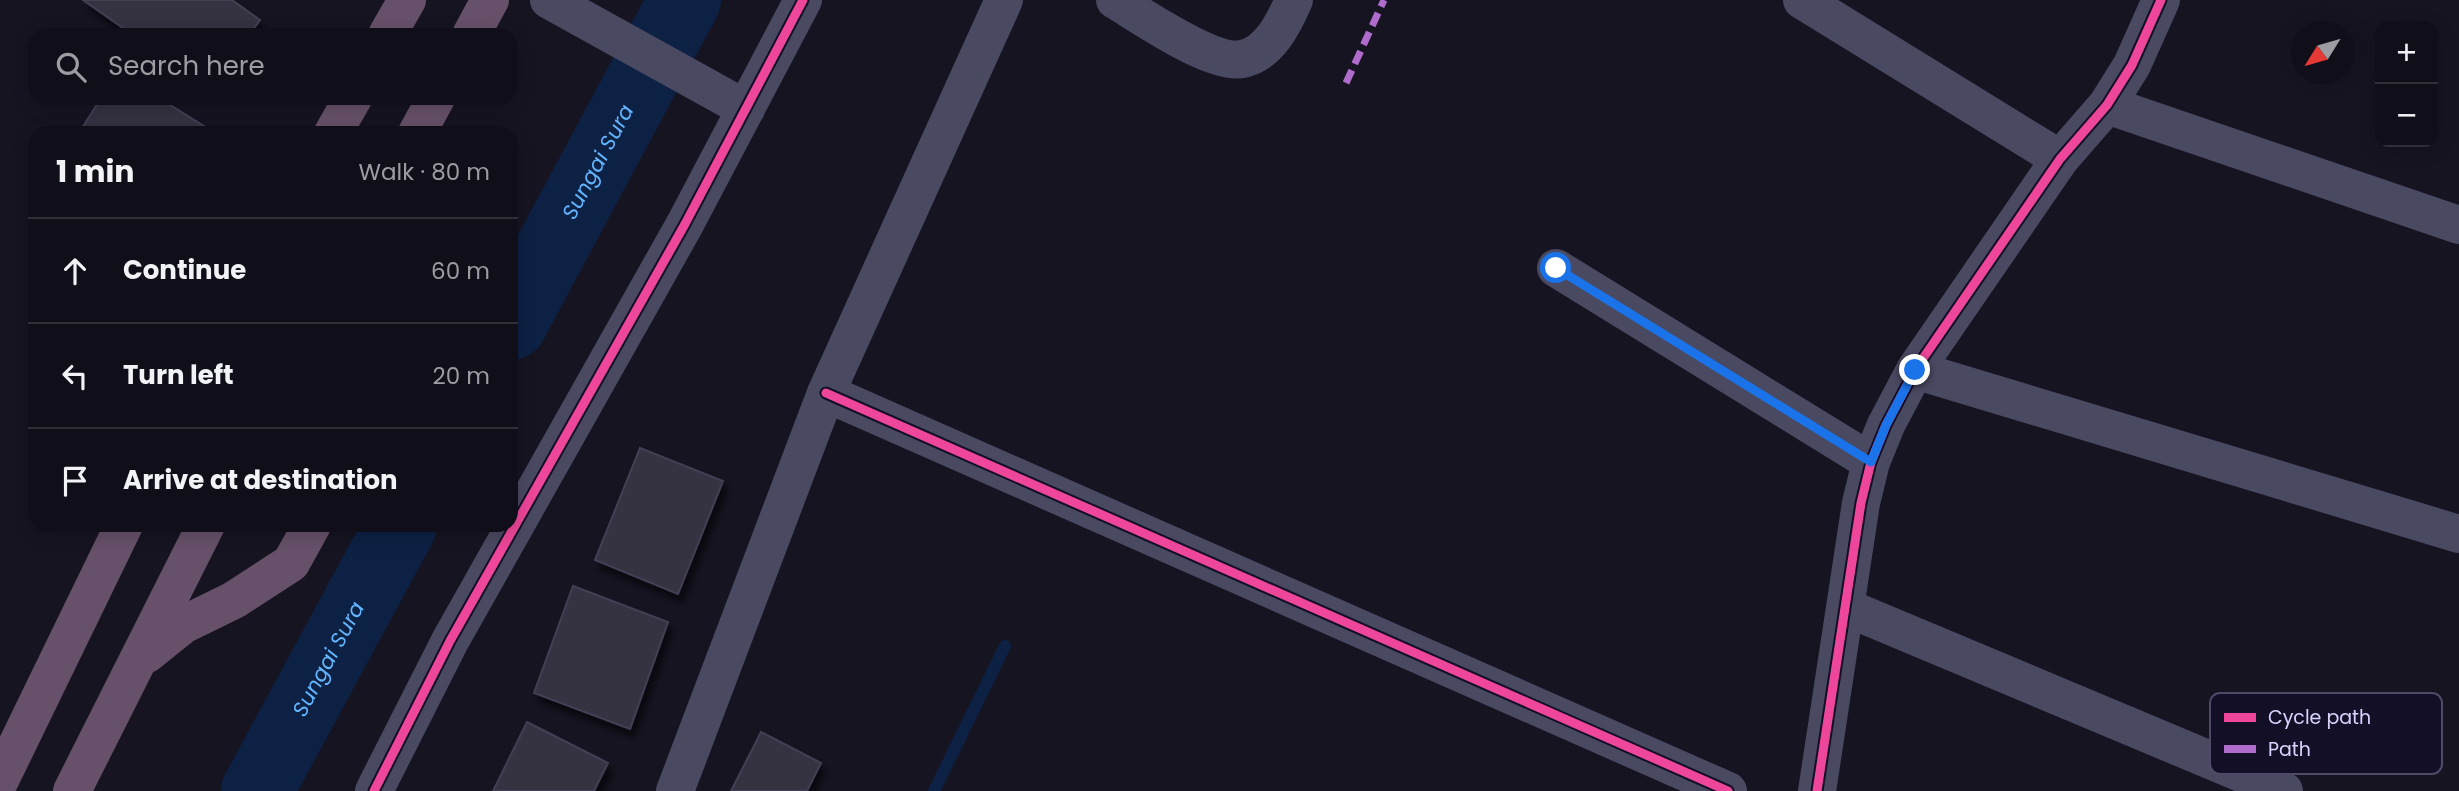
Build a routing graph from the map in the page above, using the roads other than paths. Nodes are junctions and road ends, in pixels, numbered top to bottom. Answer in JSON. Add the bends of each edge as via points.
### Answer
{"nodes":[{"id":1,"x":407,"y":0,"type":"edge"},
{"id":2,"x":490,"y":0,"type":"edge"},
{"id":3,"x":550,"y":0,"type":"edge"},
{"id":4,"x":803,"y":0,"type":"edge"},
{"id":5,"x":1004,"y":0,"type":"edge"},
{"id":6,"x":1115,"y":0,"type":"edge"},
{"id":7,"x":1294,"y":0,"type":"edge"},
{"id":8,"x":1802,"y":0,"type":"edge"},
{"id":9,"x":2161,"y":0,"type":"edge"},
{"id":10,"x":391,"y":28,"type":"edge"},
{"id":11,"x":475,"y":28,"type":"edge"},
{"id":12,"x":349,"y":105,"type":"edge"},
{"id":13,"x":432,"y":105,"type":"edge"},
{"id":14,"x":2107,"y":105,"type":"junction"},
{"id":15,"x":746,"y":109,"type":"junction"},
{"id":16,"x":338,"y":126,"type":"edge"},
{"id":17,"x":421,"y":126,"type":"edge"},
{"id":18,"x":2060,"y":159,"type":"junction"},
{"id":19,"x":2459,"y":225,"type":"edge"},
{"id":20,"x":1556,"y":268,"type":"dead end"},
{"id":21,"x":1915,"y":370,"type":"junction"},
{"id":22,"x":826,"y":393,"type":"junction"},
{"id":23,"x":1871,"y":462,"type":"junction"},
{"id":24,"x":518,"y":520,"type":"edge"},
{"id":25,"x":121,"y":532,"type":"edge"},
{"id":26,"x":202,"y":532,"type":"edge"},
{"id":27,"x":308,"y":532,"type":"edge"},
{"id":28,"x":511,"y":532,"type":"edge"},
{"id":29,"x":2459,"y":534,"type":"edge"},
{"id":30,"x":1845,"y":607,"type":"junction"},
{"id":31,"x":137,"y":662,"type":"junction"},
{"id":32,"x":2210,"y":760,"type":"edge"},
{"id":33,"x":2243,"y":774,"type":"edge"},
{"id":34,"x":0,"y":780,"type":"edge"},
{"id":35,"x":72,"y":791,"type":"edge"},
{"id":36,"x":374,"y":791,"type":"edge"},
{"id":37,"x":675,"y":791,"type":"edge"},
{"id":38,"x":1728,"y":791,"type":"edge"},
{"id":39,"x":1817,"y":791,"type":"edge"},
{"id":40,"x":2284,"y":791,"type":"edge"}],
"edges":[{"from":1,"to":10,"type":"highway"},
{"from":2,"to":11,"type":"highway"},
{"from":3,"to":15,"type":"street"},
{"from":4,"to":15,"type":"street"},
{"from":5,"to":22,"type":"street"},
{"from":6,"to":7,"type":"street","via":[[1202,51],[1241,59],[1275,36]]},
{"from":8,"to":18,"type":"street"},
{"from":9,"to":14,"type":"street","via":[[2132,65]]},
{"from":12,"to":16,"type":"highway"},
{"from":13,"to":17,"type":"highway"},
{"from":14,"to":18,"type":"street"},
{"from":14,"to":19,"type":"street"},
{"from":15,"to":24,"type":"street"},
{"from":18,"to":21,"type":"street"},
{"from":20,"to":23,"type":"street"},
{"from":21,"to":23,"type":"street"},
{"from":21,"to":29,"type":"street"},
{"from":22,"to":37,"type":"street"},
{"from":22,"to":38,"type":"street"},
{"from":23,"to":30,"type":"street"},
{"from":25,"to":34,"type":"highway"},
{"from":26,"to":31,"type":"highway"},
{"from":27,"to":31,"type":"highway","via":[[291,563],[183,625]]},
{"from":28,"to":36,"type":"street"},
{"from":30,"to":32,"type":"street"},
{"from":30,"to":39,"type":"street"},
{"from":31,"to":35,"type":"highway"},
{"from":33,"to":40,"type":"street"}]}
